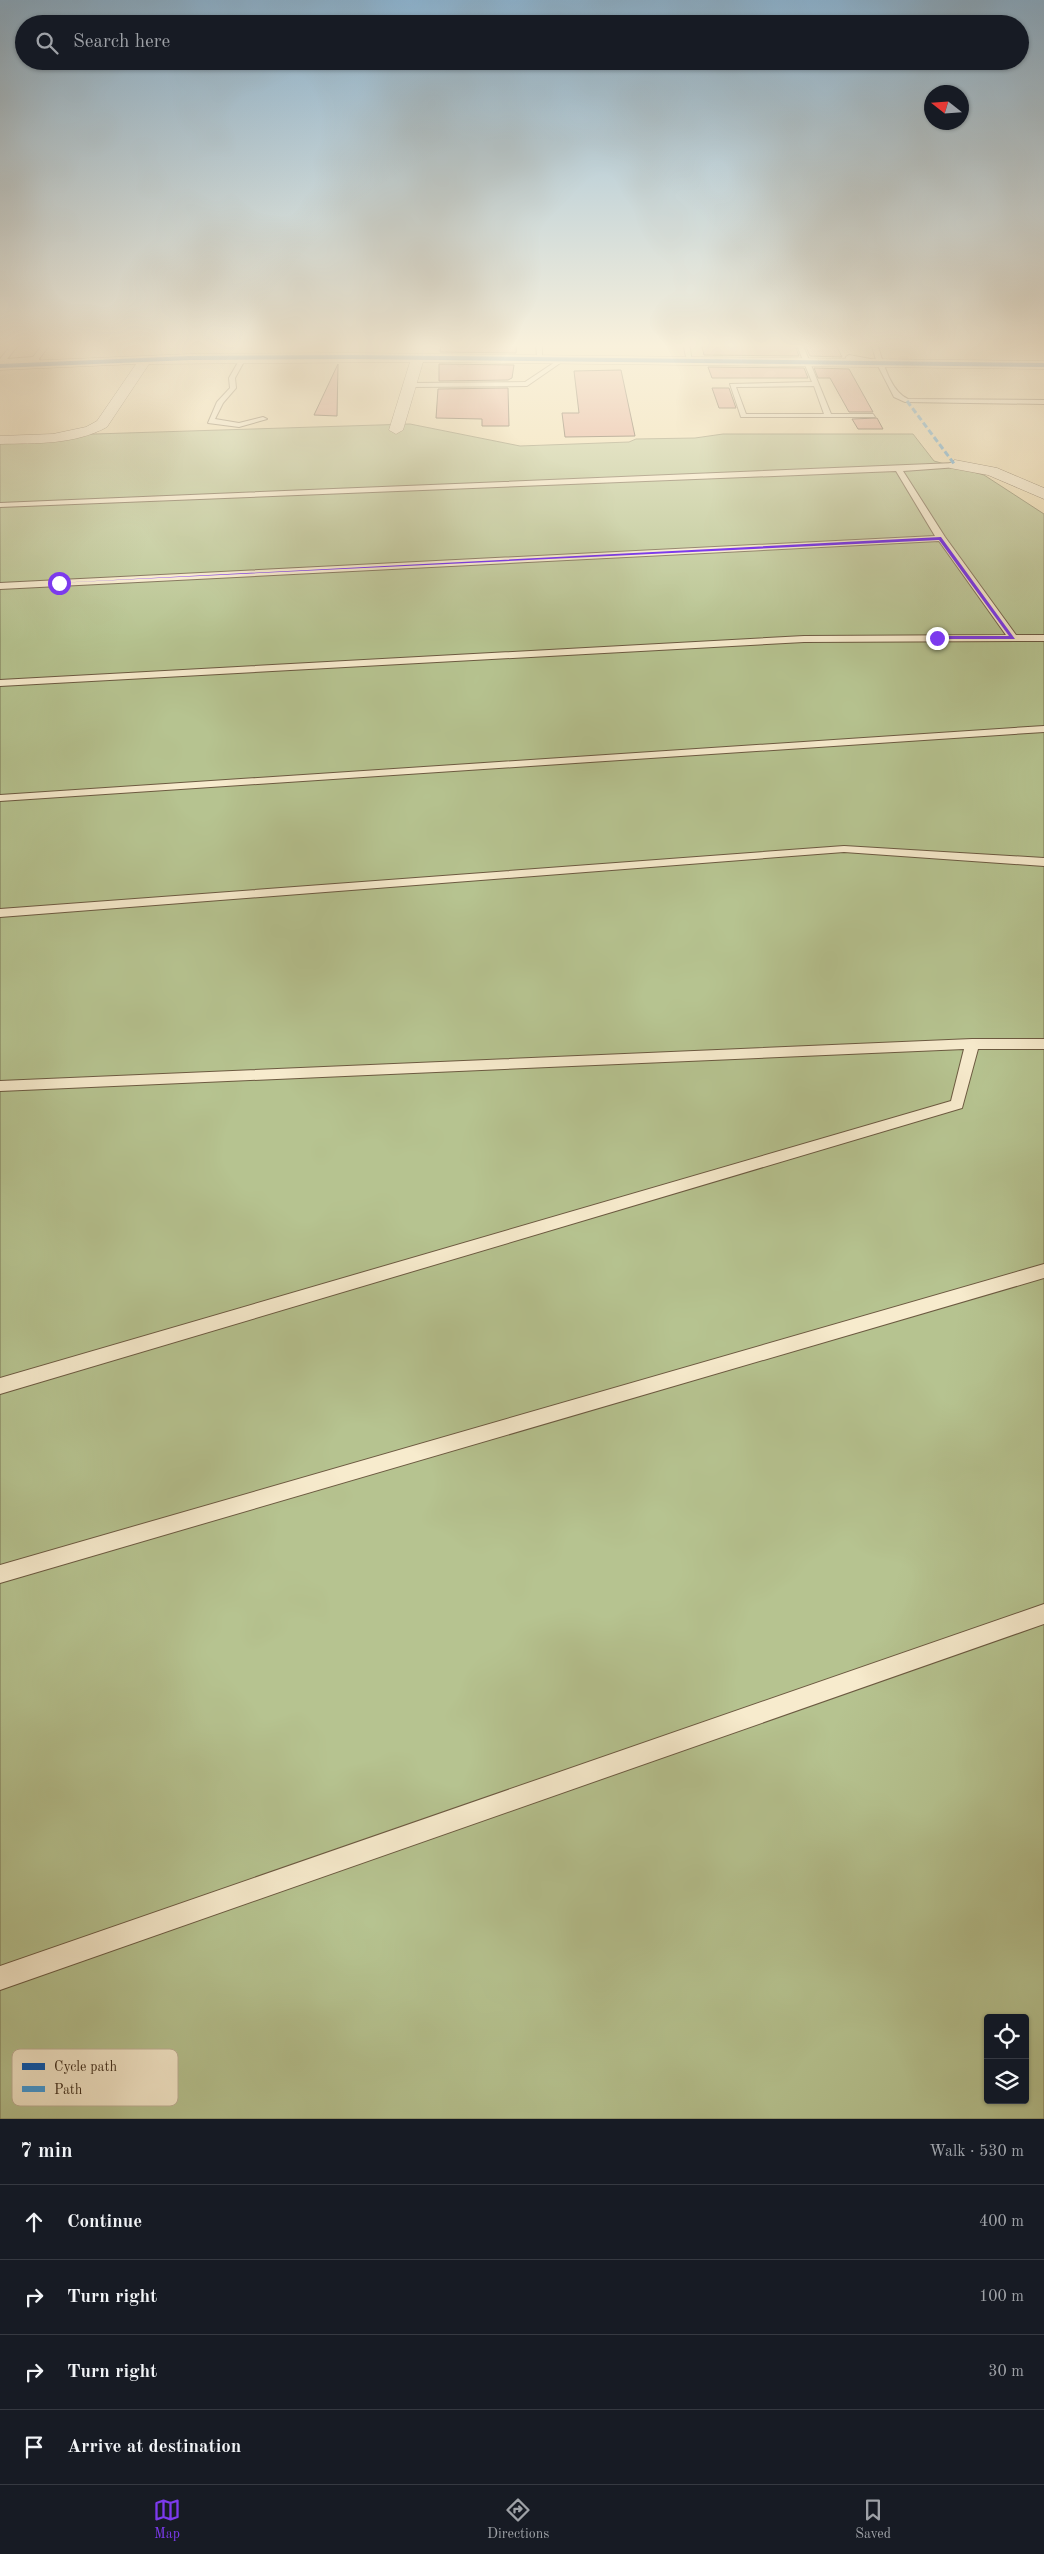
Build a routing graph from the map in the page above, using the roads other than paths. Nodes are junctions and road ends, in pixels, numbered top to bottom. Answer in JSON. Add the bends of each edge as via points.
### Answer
{"nodes":[{"id":1,"x":955,"y":465,"type":"joint"},
{"id":2,"x":898,"y":469,"type":"junction"},
{"id":3,"x":1044,"y":494,"type":"edge"},
{"id":4,"x":0,"y":506,"type":"edge"},
{"id":5,"x":941,"y":538,"type":"junction"},
{"id":6,"x":0,"y":586,"type":"edge"},
{"id":7,"x":1013,"y":638,"type":"junction"},
{"id":8,"x":1044,"y":638,"type":"edge"},
{"id":9,"x":0,"y":683,"type":"edge"},
{"id":10,"x":1044,"y":729,"type":"edge"},
{"id":11,"x":0,"y":798,"type":"edge"},
{"id":12,"x":1044,"y":862,"type":"edge"},
{"id":13,"x":0,"y":913,"type":"edge"},
{"id":14,"x":972,"y":1044,"type":"junction"},
{"id":15,"x":1044,"y":1044,"type":"edge"},
{"id":16,"x":0,"y":1086,"type":"edge"},
{"id":17,"x":1044,"y":1271,"type":"edge"},
{"id":18,"x":0,"y":1386,"type":"edge"},
{"id":19,"x":0,"y":1574,"type":"edge"},
{"id":20,"x":1044,"y":1614,"type":"edge"},
{"id":21,"x":0,"y":1978,"type":"edge"}],
"edges":[{"from":1,"to":2,"type":"lane"},
{"from":1,"to":3,"type":"street","via":[[992,471]]},
{"from":2,"to":4,"type":"lane"},
{"from":2,"to":5,"type":"lane"},
{"from":5,"to":6,"type":"lane"},
{"from":5,"to":7,"type":"lane"},
{"from":7,"to":8,"type":"lane"},
{"from":7,"to":9,"type":"lane","via":[[804,639]]},
{"from":10,"to":11,"type":"lane"},
{"from":12,"to":13,"type":"lane","via":[[844,850]]},
{"from":14,"to":15,"type":"lane"},
{"from":14,"to":16,"type":"lane"},
{"from":14,"to":18,"type":"lane","via":[[957,1104]]},
{"from":17,"to":19,"type":"lane"},
{"from":20,"to":21,"type":"lane"}]}
